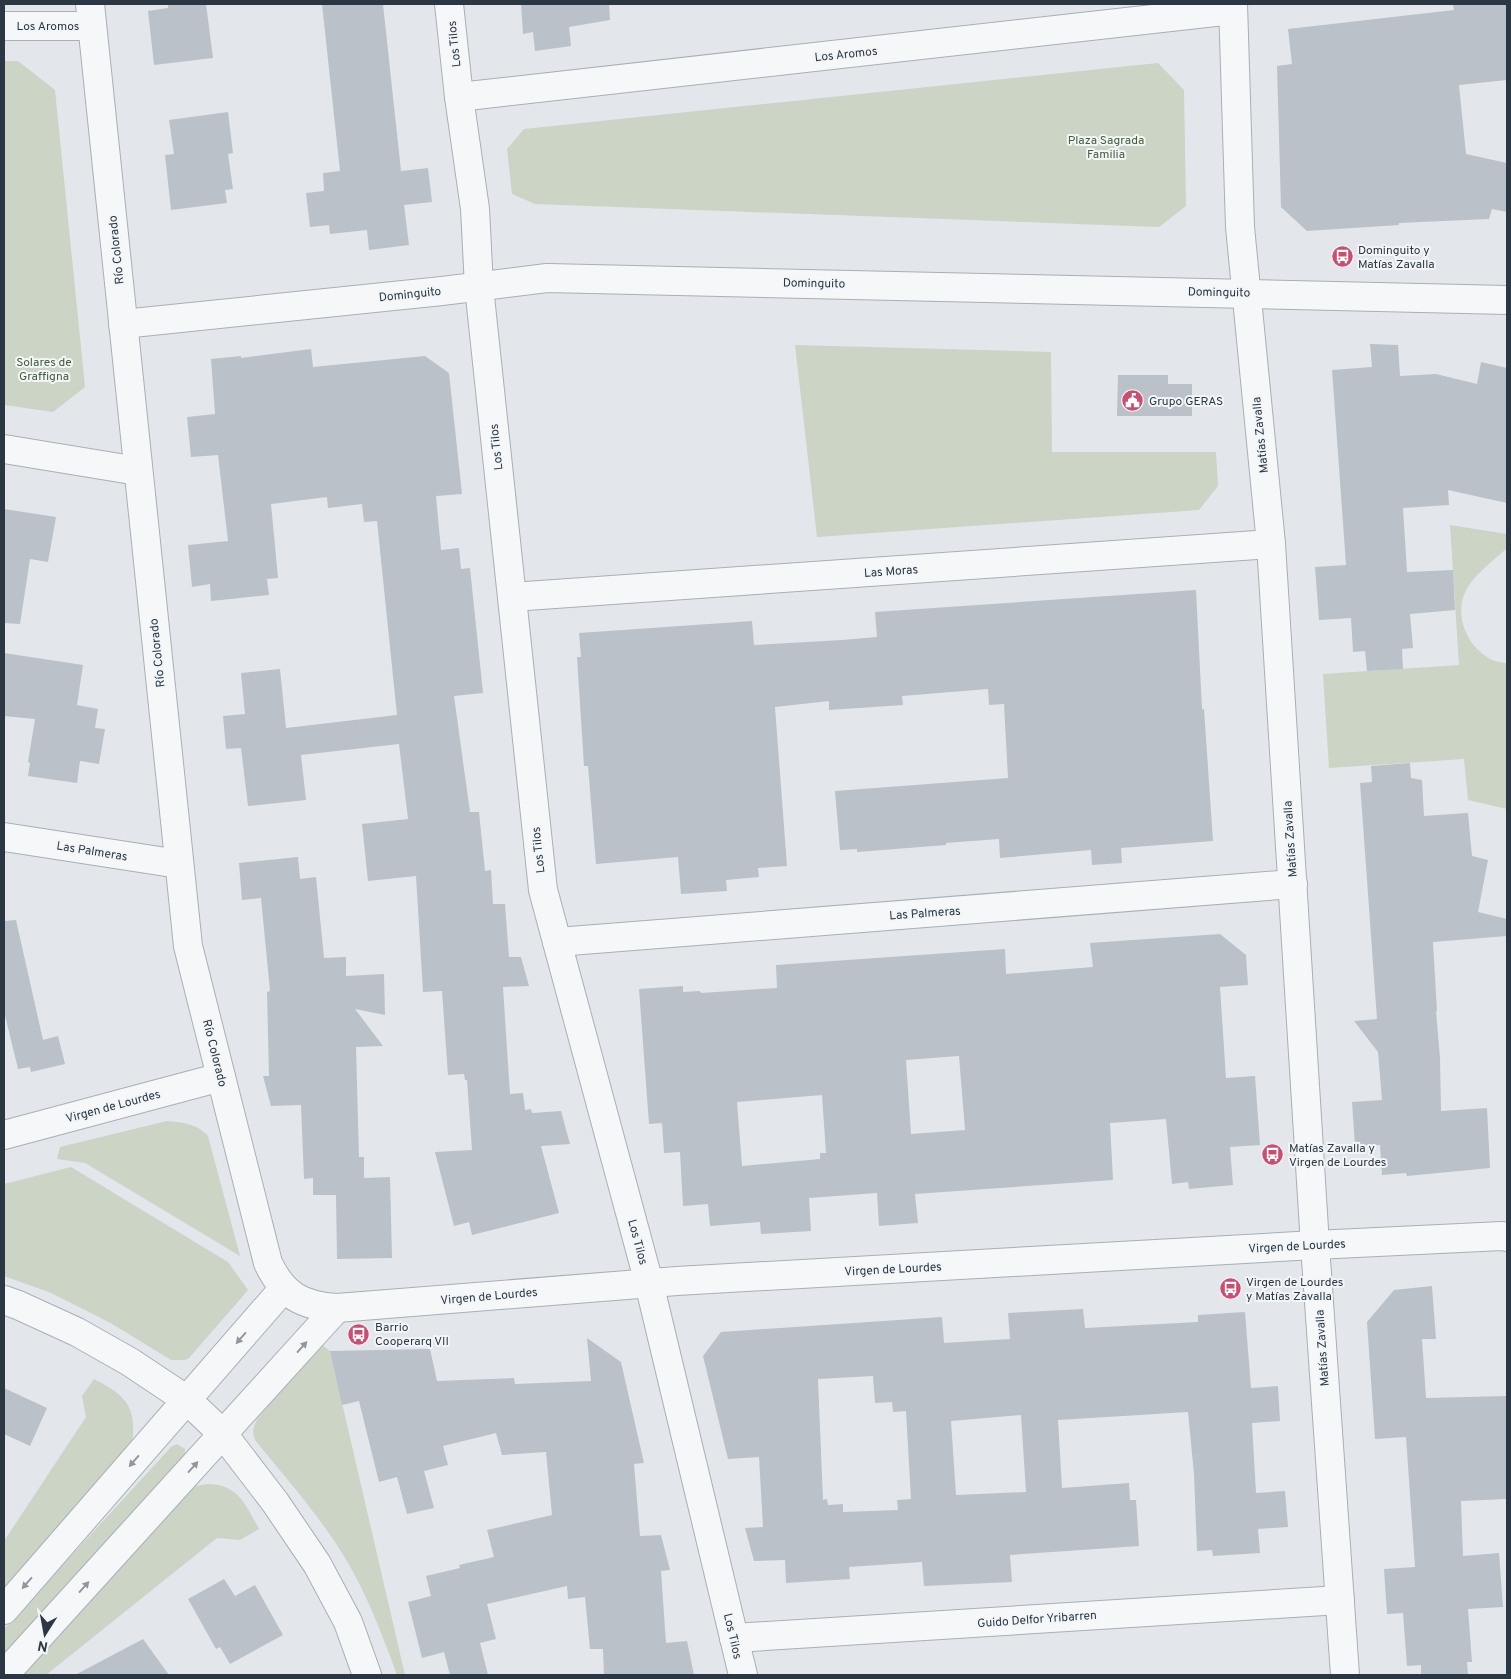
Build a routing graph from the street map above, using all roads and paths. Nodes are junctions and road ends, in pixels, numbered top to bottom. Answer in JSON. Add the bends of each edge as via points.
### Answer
{"nodes":[{"id":1,"x":449,"y":4,"type":"edge"},
{"id":2,"x":1233,"y":7,"type":"edge"},
{"id":3,"x":91,"y":15,"type":"edge"},
{"id":4,"x":4,"y":26,"type":"edge"},
{"id":5,"x":459,"y":97,"type":"junction"},
{"id":6,"x":479,"y":287,"type":"junction"},
{"id":7,"x":1246,"y":293,"type":"junction"},
{"id":8,"x":1507,"y":300,"type":"edge"},
{"id":9,"x":123,"y":324,"type":"junction"},
{"id":10,"x":4,"y":450,"type":"edge"},
{"id":11,"x":138,"y":471,"type":"junction"},
{"id":12,"x":1271,"y":544,"type":"junction"},
{"id":13,"x":512,"y":597,"type":"junction"},
{"id":14,"x":4,"y":837,"type":"edge"},
{"id":15,"x":180,"y":864,"type":"junction"},
{"id":16,"x":1293,"y":884,"type":"junction"},
{"id":17,"x":557,"y":942,"type":"junction"},
{"id":18,"x":221,"y":1077,"type":"junction"},
{"id":19,"x":4,"y":1135,"type":"edge"},
{"id":20,"x":1507,"y":1237,"type":"edge"},
{"id":21,"x":1315,"y":1245,"type":"junction"},
{"id":22,"x":649,"y":1283,"type":"junction"},
{"id":23,"x":284,"y":1288,"type":"junction"},
{"id":24,"x":4,"y":1300,"type":"edge"},
{"id":25,"x":337,"y":1308,"type":"junction"},
{"id":26,"x":187,"y":1400,"type":"junction"},
{"id":27,"x":223,"y":1434,"type":"junction"},
{"id":28,"x":1340,"y":1600,"type":"junction"},
{"id":29,"x":4,"y":1610,"type":"edge"},
{"id":30,"x":734,"y":1638,"type":"junction"},
{"id":31,"x":4,"y":1675,"type":"edge"},
{"id":32,"x":367,"y":1675,"type":"edge"},
{"id":33,"x":743,"y":1675,"type":"edge"},
{"id":34,"x":1345,"y":1675,"type":"edge"}],
"edges":[{"from":1,"to":5,"type":"street","name":"Los Tilos"},
{"from":2,"to":5,"type":"street","name":"Los Aromos"},
{"from":2,"to":7,"type":"street","name":"Matías Zavalla","via":[[1240,227]]},
{"from":3,"to":4,"type":"street","name":"Los Aromos"},
{"from":3,"to":9,"type":"street","name":"Río Colorado"},
{"from":5,"to":6,"type":"street","name":"Los Tilos","via":[[475,209]]},
{"from":6,"to":7,"type":"street","name":"Dominguito","via":[[546,278]]},
{"from":6,"to":9,"type":"street","name":"Dominguito"},
{"from":6,"to":13,"type":"street","name":"Los Tilos"},
{"from":7,"to":8,"type":"street","name":"Dominguito"},
{"from":7,"to":12,"type":"street","name":"Matías Zavalla"},
{"from":9,"to":11,"type":"street","name":"Río Colorado"},
{"from":10,"to":11,"type":"street"},
{"from":11,"to":15,"type":"street","name":"Río Colorado"},
{"from":12,"to":13,"type":"street","name":"Las Moras"},
{"from":12,"to":16,"type":"street","name":"Matías Zavalla"},
{"from":13,"to":17,"type":"street","name":"Los Tilos","via":[[543,890]]},
{"from":14,"to":15,"type":"street","name":"Las Palmeras"},
{"from":15,"to":18,"type":"street","name":"Río Colorado","via":[[188,946]]},
{"from":16,"to":17,"type":"street","name":"Las Palmeras"},
{"from":16,"to":21,"type":"street","name":"Matías Zavalla"},
{"from":17,"to":22,"type":"street","name":"Los Tilos"},
{"from":18,"to":19,"type":"street","name":"Virgen de Lourdes"},
{"from":18,"to":23,"type":"street","name":"Río Colorado","via":[[268,1263]]},
{"from":20,"to":21,"type":"street","name":"Virgen de Lourdes"},
{"from":21,"to":22,"type":"street","name":"Virgen de Lourdes"},
{"from":21,"to":28,"type":"street","name":"Matías Zavalla"},
{"from":22,"to":25,"type":"street","name":"Virgen de Lourdes"},
{"from":22,"to":30,"type":"street","name":"Los Tilos"},
{"from":23,"to":25,"type":"street","name":"Virgen de Lourdes","via":[[294,1298],[309,1304]]},
{"from":23,"to":26,"type":"street","one_way":true},
{"from":24,"to":26,"type":"street","via":[[77,1332]]},
{"from":27,"to":25,"type":"street","one_way":true},
{"from":26,"to":27,"type":"street"},
{"from":26,"to":29,"type":"street","one_way":true},
{"from":31,"to":27,"type":"street","one_way":true},
{"from":27,"to":32,"type":"street","via":[[276,1502],[317,1564],[348,1622]]},
{"from":28,"to":30,"type":"street","name":"Guido Delfor Yribarren"},
{"from":28,"to":34,"type":"street","name":"Matías Zavalla"},
{"from":30,"to":33,"type":"street","name":"Los Tilos"}]}
